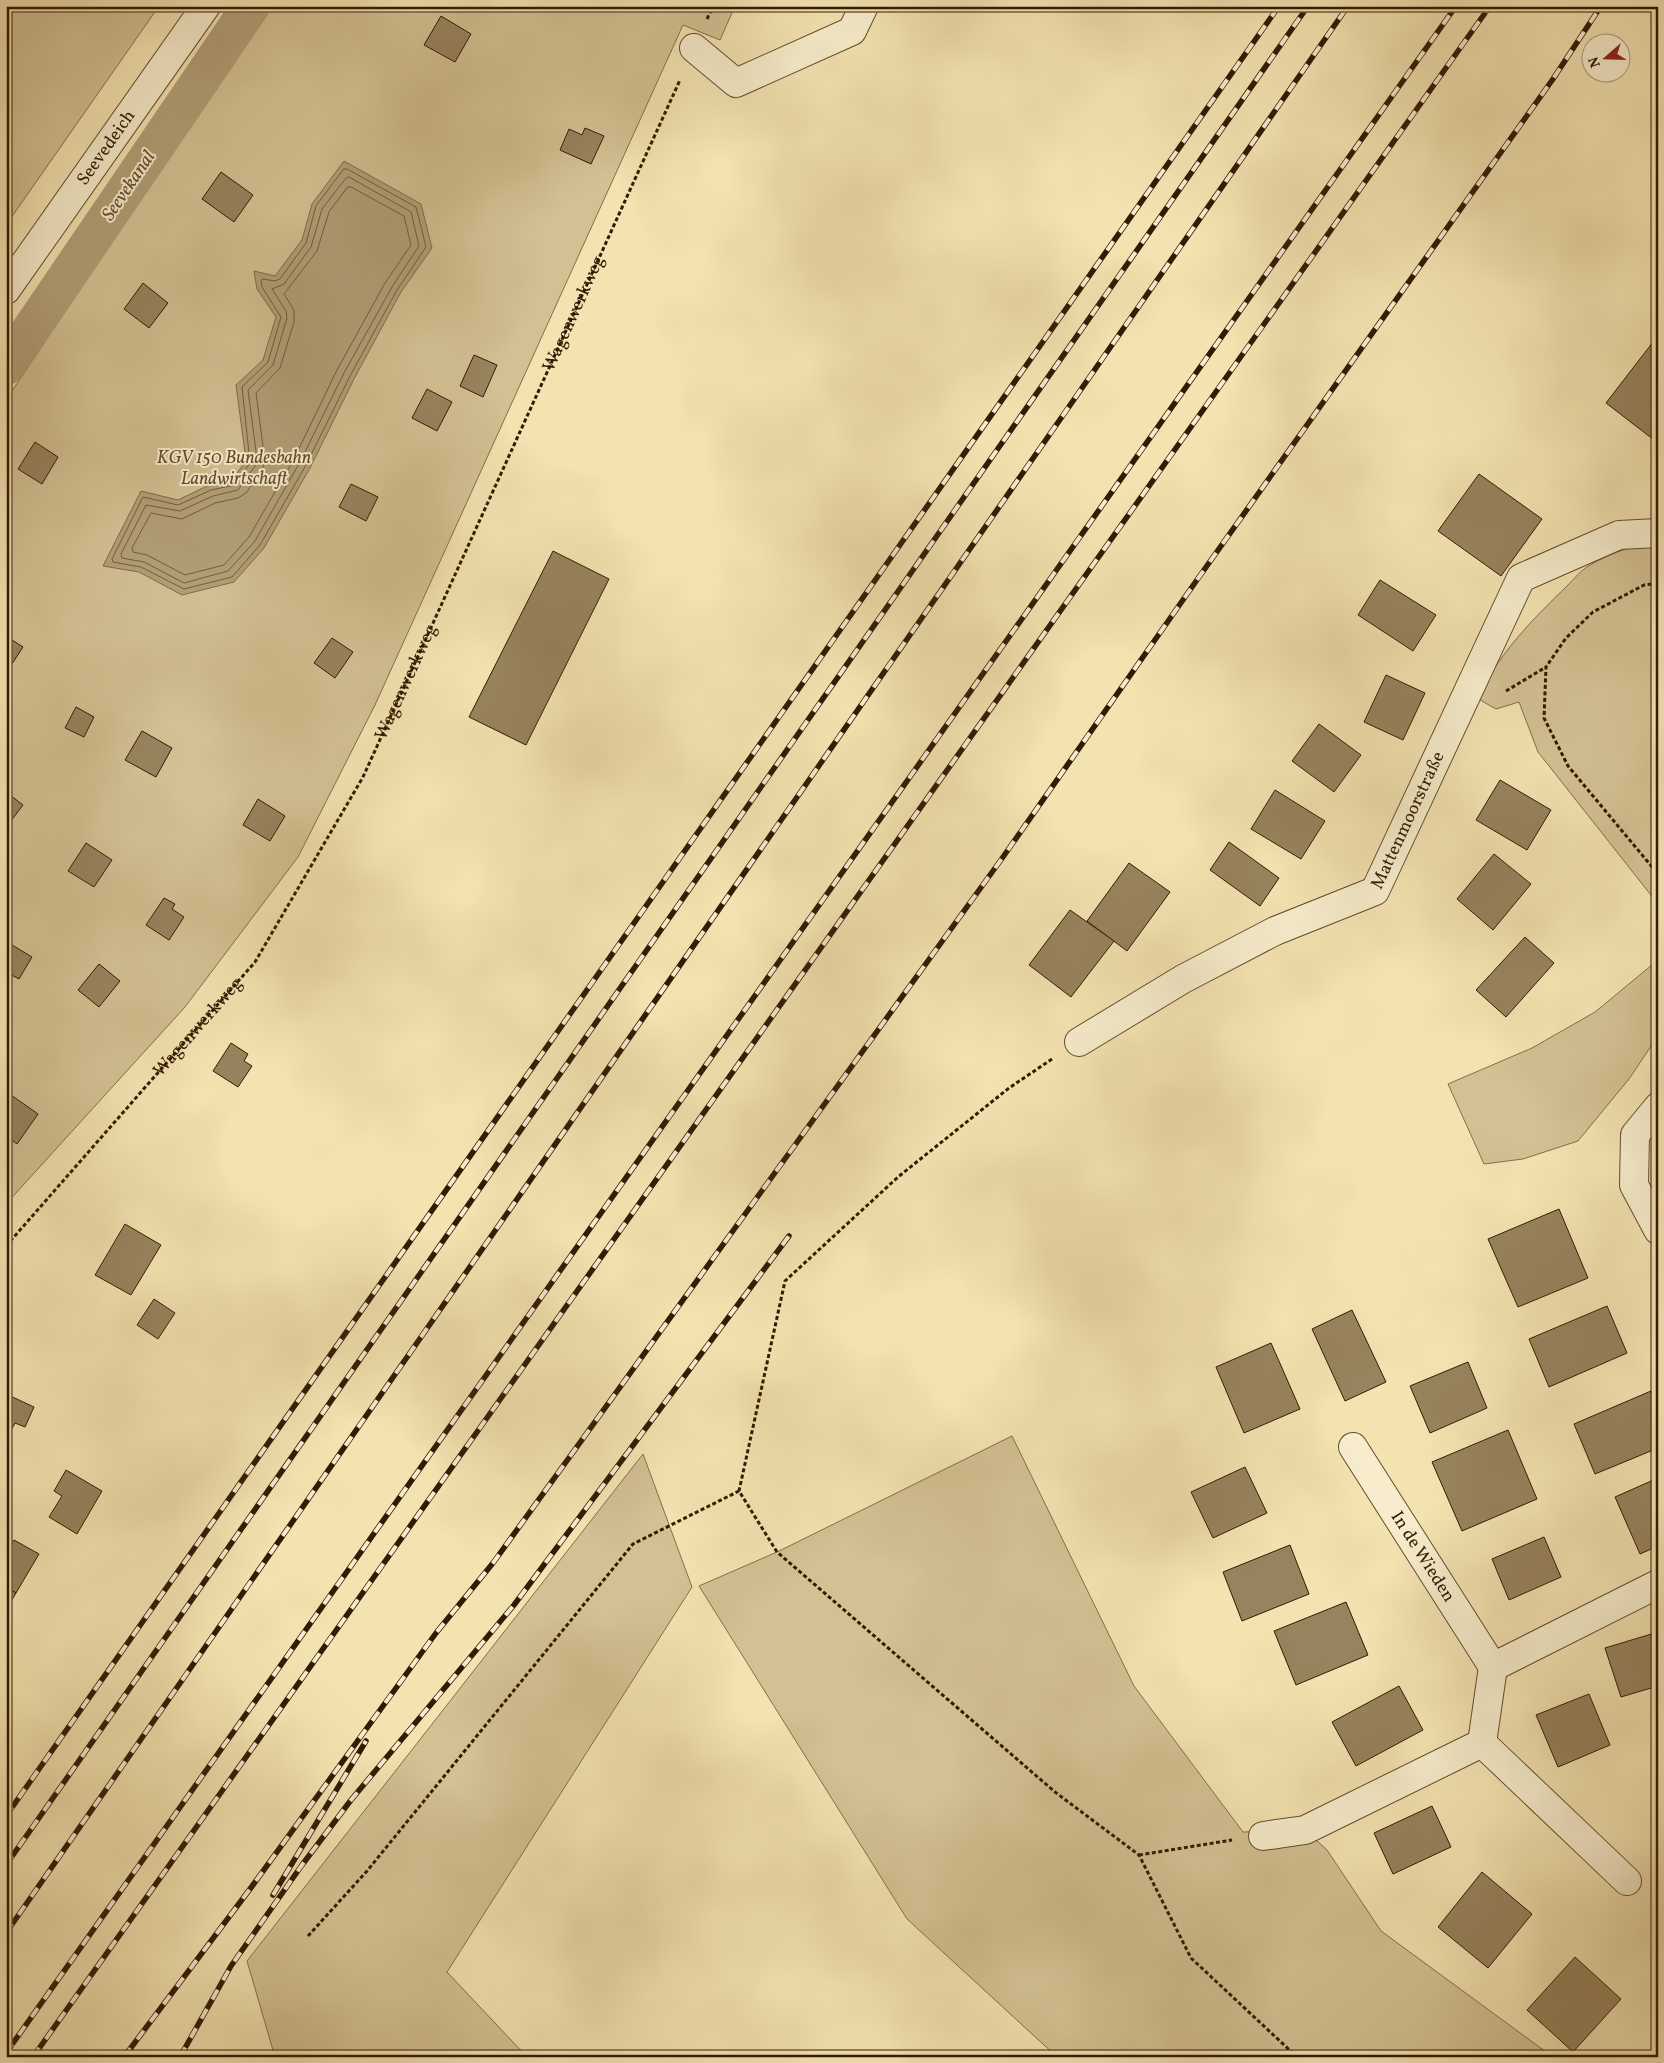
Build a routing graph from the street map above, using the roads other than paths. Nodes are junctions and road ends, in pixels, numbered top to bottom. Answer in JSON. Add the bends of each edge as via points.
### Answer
{"nodes":[{"id":1,"x":206,"y":6,"type":"edge"},
{"id":2,"x":864,"y":6,"type":"edge"},
{"id":3,"x":694,"y":48,"type":"road end"},
{"id":4,"x":6,"y":290,"type":"edge"},
{"id":5,"x":1658,"y":534,"type":"edge"},
{"id":6,"x":1078,"y":1042,"type":"road end"},
{"id":7,"x":1658,"y":1107,"type":"edge"},
{"id":8,"x":1658,"y":1230,"type":"edge"},
{"id":9,"x":1353,"y":1447,"type":"dead end"},
{"id":10,"x":1658,"y":1584,"type":"edge"},
{"id":11,"x":1493,"y":1667,"type":"junction"},
{"id":12,"x":1482,"y":1743,"type":"junction"},
{"id":13,"x":1263,"y":1836,"type":"road end"},
{"id":14,"x":1628,"y":1881,"type":"dead end"}],
"edges":[{"from":1,"to":4,"type":"street","name":"Seevedeich"},
{"from":2,"to":3,"type":"street","via":[[852,31],[736,83]]},
{"from":5,"to":6,"type":"street","name":"Mattenmoorstraße","via":[[1619,536],[1521,578],[1375,891],[1275,932],[1182,979]]},
{"from":7,"to":8,"type":"street","via":[[1635,1135],[1634,1185]]},
{"from":9,"to":11,"type":"street","name":"In de Wieden"},
{"from":10,"to":11,"type":"street"},
{"from":11,"to":12,"type":"street"},
{"from":12,"to":13,"type":"street","via":[[1304,1830]]},
{"from":12,"to":14,"type":"street"}]}
